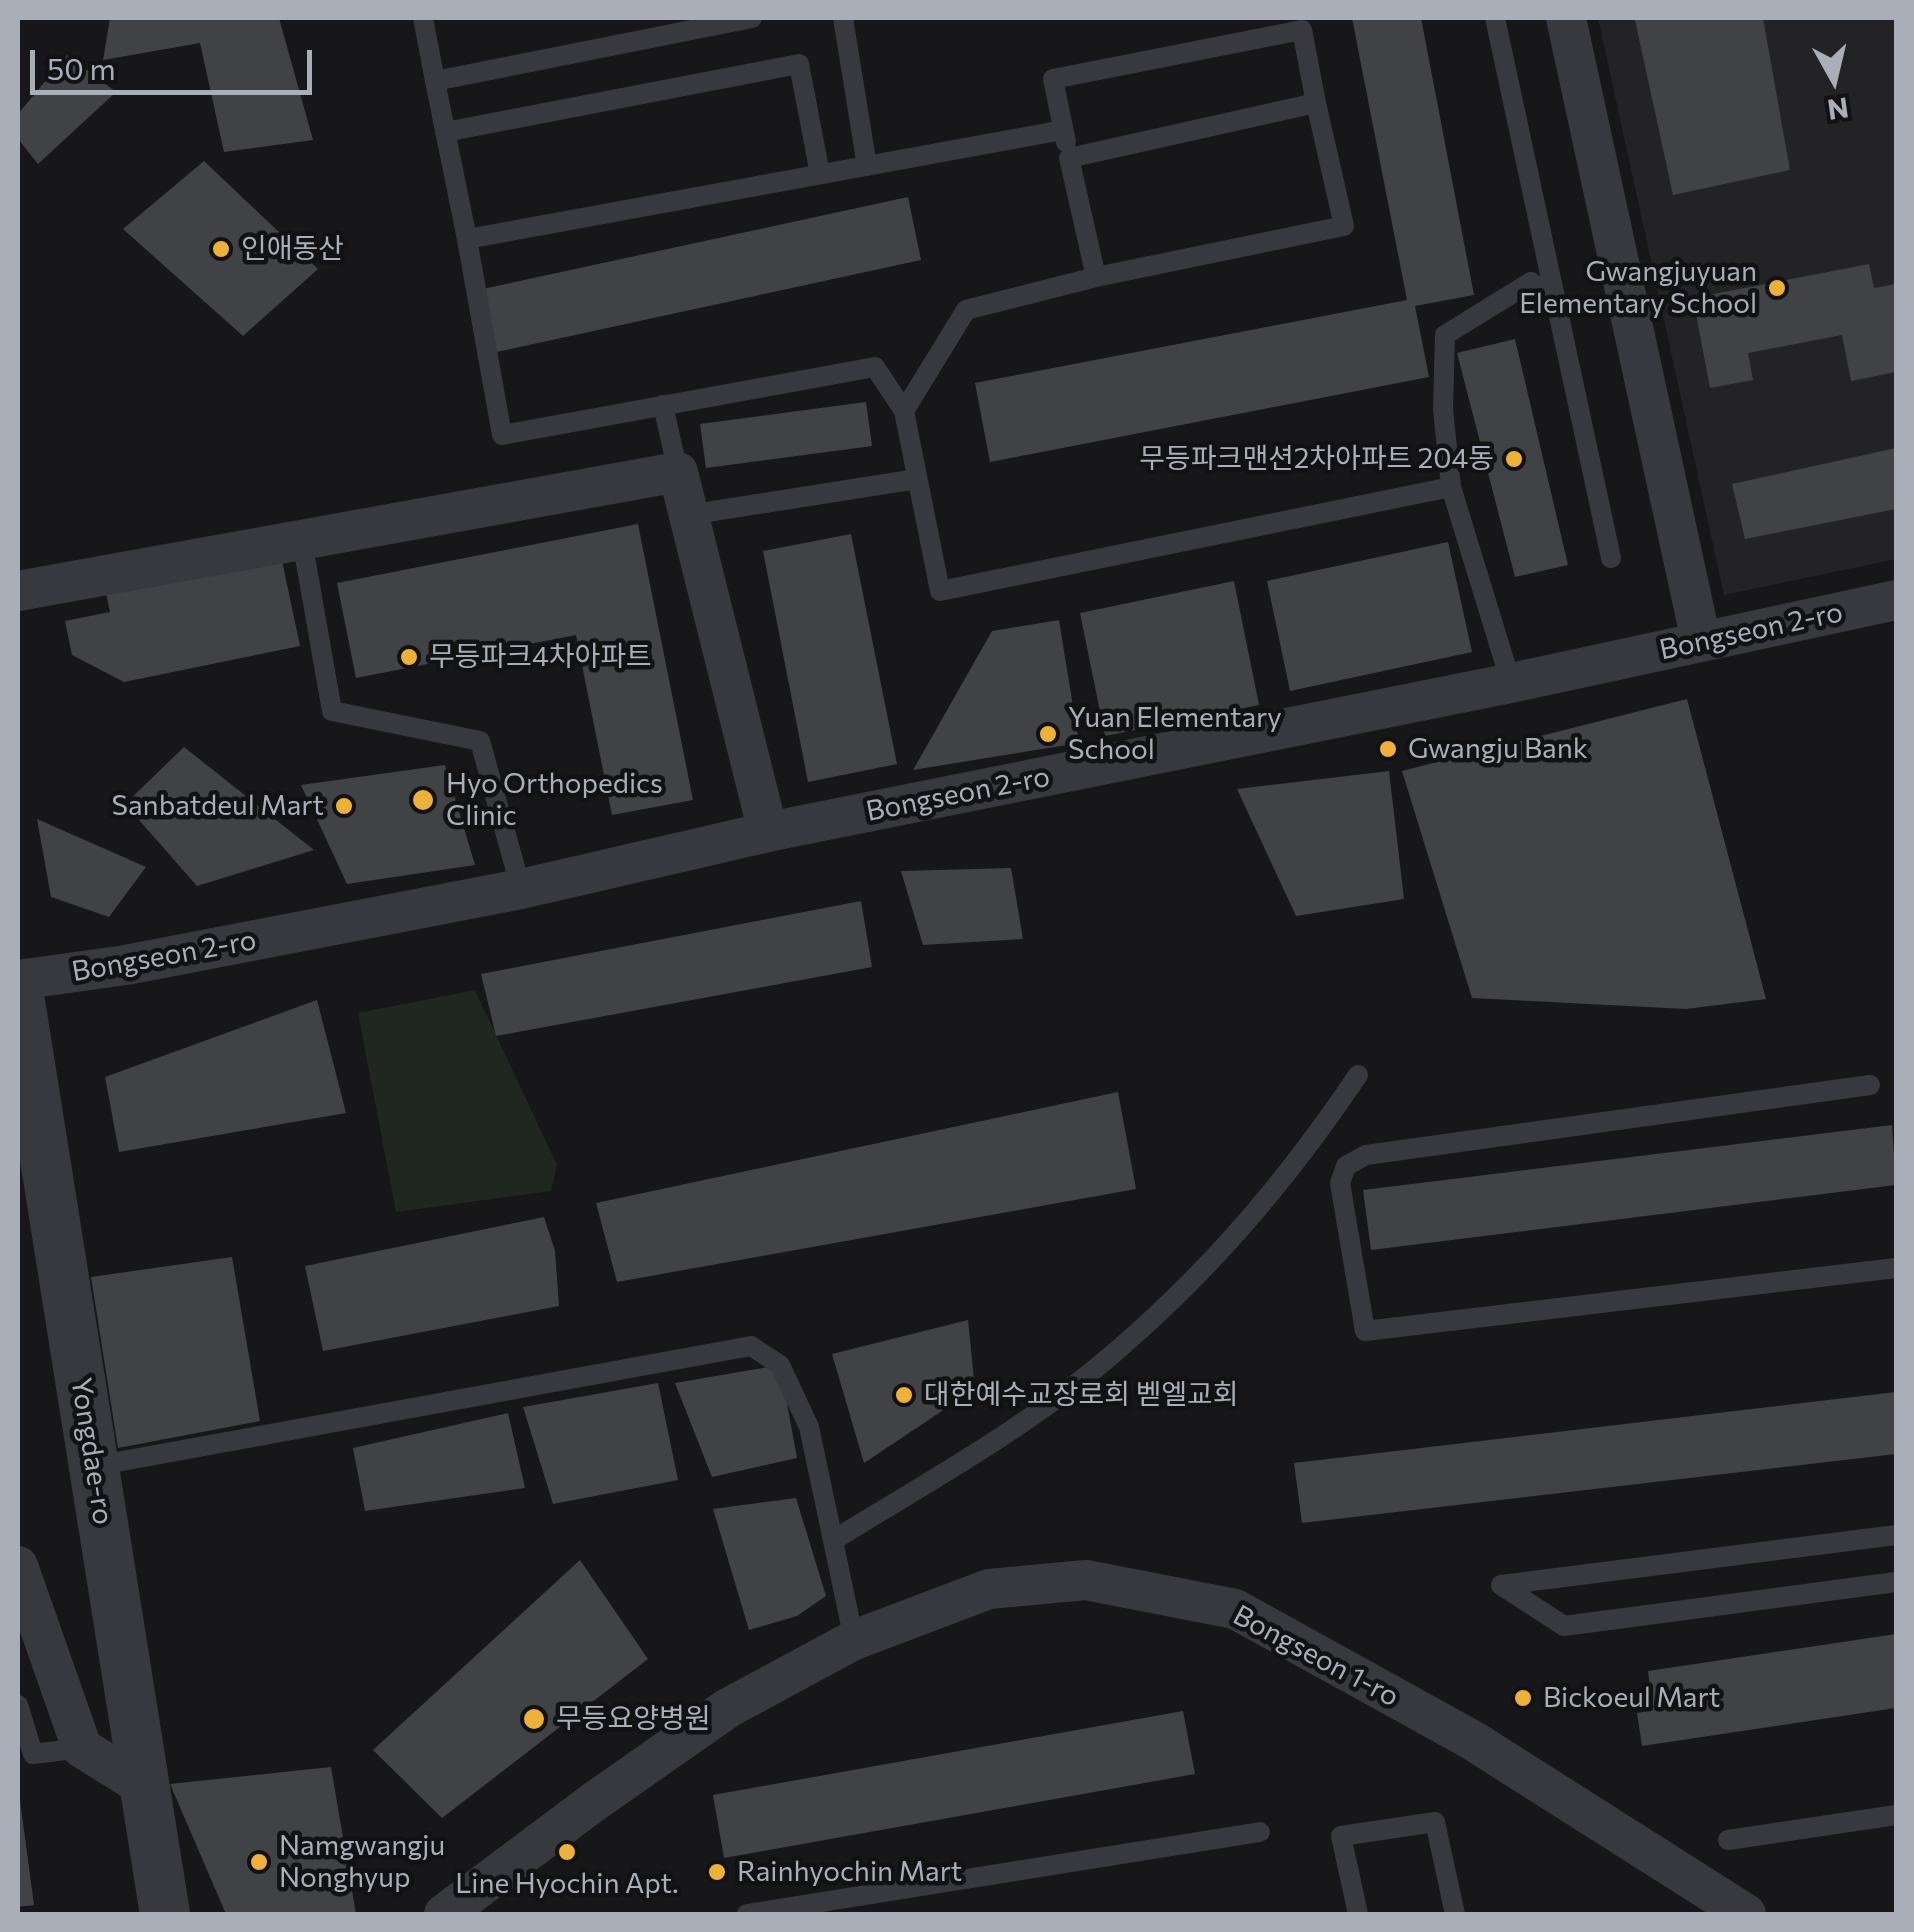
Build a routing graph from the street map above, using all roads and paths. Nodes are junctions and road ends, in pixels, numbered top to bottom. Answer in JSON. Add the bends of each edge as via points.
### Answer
{"nodes":[{"id":1,"x":422,"y":18,"type":"edge"},
{"id":2,"x":752,"y":18,"type":"edge"},
{"id":3,"x":842,"y":18,"type":"edge"},
{"id":4,"x":1495,"y":18,"type":"edge"},
{"id":5,"x":1566,"y":18,"type":"edge"},
{"id":6,"x":435,"y":81,"type":"junction"},
{"id":7,"x":1316,"y":104,"type":"junction"},
{"id":8,"x":1063,"y":130,"type":"junction"},
{"id":9,"x":445,"y":132,"type":"junction"},
{"id":10,"x":1069,"y":158,"type":"junction"},
{"id":11,"x":867,"y":166,"type":"junction"},
{"id":12,"x":820,"y":174,"type":"junction"},
{"id":13,"x":466,"y":239,"type":"junction"},
{"id":14,"x":1096,"y":277,"type":"junction"},
{"id":15,"x":1556,"y":300,"type":"junction"},
{"id":16,"x":663,"y":406,"type":"junction"},
{"id":17,"x":904,"y":411,"type":"junction"},
{"id":18,"x":678,"y":472,"type":"junction"},
{"id":19,"x":917,"y":479,"type":"junction"},
{"id":20,"x":1452,"y":486,"type":"junction"},
{"id":21,"x":688,"y":515,"type":"junction"},
{"id":22,"x":302,"y":540,"type":"junction"},
{"id":23,"x":1611,"y":558,"type":"dead end"},
{"id":24,"x":18,"y":592,"type":"edge"},
{"id":25,"x":1895,"y":606,"type":"edge"},
{"id":26,"x":1701,"y":642,"type":"junction"},
{"id":27,"x":1511,"y":683,"type":"junction"},
{"id":28,"x":768,"y":832,"type":"junction"},
{"id":29,"x":521,"y":889,"type":"junction"},
{"id":30,"x":18,"y":980,"type":"edge"},
{"id":31,"x":18,"y":989,"type":"edge"},
{"id":32,"x":1358,"y":1074,"type":"dead end"},
{"id":33,"x":1870,"y":1085,"type":"dead end"},
{"id":34,"x":1896,"y":1268,"type":"edge"},
{"id":35,"x":95,"y":1466,"type":"junction"},
{"id":36,"x":1896,"y":1535,"type":"edge"},
{"id":37,"x":834,"y":1540,"type":"junction"},
{"id":38,"x":18,"y":1566,"type":"edge"},
{"id":39,"x":1896,"y":1582,"type":"edge"},
{"id":40,"x":854,"y":1640,"type":"junction"},
{"id":41,"x":18,"y":1705,"type":"edge"},
{"id":42,"x":82,"y":1748,"type":"junction"},
{"id":43,"x":146,"y":1788,"type":"junction"},
{"id":44,"x":1896,"y":1815,"type":"edge"},
{"id":45,"x":1260,"y":1832,"type":"dead end"},
{"id":46,"x":1728,"y":1840,"type":"dead end"},
{"id":47,"x":165,"y":1914,"type":"edge"},
{"id":48,"x":444,"y":1914,"type":"edge"},
{"id":49,"x":747,"y":1914,"type":"edge"},
{"id":50,"x":1358,"y":1914,"type":"edge"},
{"id":51,"x":1454,"y":1914,"type":"edge"},
{"id":52,"x":1746,"y":1914,"type":"edge"}],
"edges":[{"from":1,"to":6,"type":"lane"},
{"from":2,"to":6,"type":"lane"},
{"from":3,"to":11,"type":"lane"},
{"from":4,"to":15,"type":"lane"},
{"from":5,"to":26,"type":"street"},
{"from":6,"to":9,"type":"lane"},
{"from":7,"to":8,"type":"lane","via":[[1302,30],[1053,79]]},
{"from":7,"to":10,"type":"lane"},
{"from":7,"to":14,"type":"lane","via":[[1344,226]]},
{"from":8,"to":10,"type":"lane"},
{"from":8,"to":11,"type":"lane"},
{"from":9,"to":12,"type":"lane","via":[[799,64]]},
{"from":9,"to":13,"type":"lane"},
{"from":10,"to":14,"type":"lane"},
{"from":11,"to":12,"type":"lane"},
{"from":12,"to":13,"type":"lane"},
{"from":13,"to":16,"type":"lane","via":[[502,435]]},
{"from":14,"to":17,"type":"lane","via":[[966,310]]},
{"from":15,"to":20,"type":"lane","via":[[1530,282],[1445,335],[1443,409]]},
{"from":15,"to":23,"type":"lane"},
{"from":16,"to":17,"type":"lane","via":[[875,368]]},
{"from":16,"to":18,"type":"lane"},
{"from":17,"to":19,"type":"lane"},
{"from":18,"to":21,"type":"street"},
{"from":18,"to":22,"type":"street"},
{"from":19,"to":20,"type":"lane","via":[[940,591]]},
{"from":19,"to":21,"type":"lane"},
{"from":20,"to":27,"type":"lane"},
{"from":21,"to":28,"type":"street"},
{"from":22,"to":24,"type":"street"},
{"from":22,"to":29,"type":"lane","via":[[332,711],[480,741]]},
{"from":25,"to":26,"type":"street","name":"Bongseon 2-ro"},
{"from":26,"to":27,"type":"street","name":"Bongseon 2-ro"},
{"from":27,"to":28,"type":"street","name":"Bongseon 2-ro"},
{"from":28,"to":29,"type":"street","name":"Bongseon 2-ro"},
{"from":29,"to":30,"type":"street","name":"Bongseon 2-ro"},
{"from":31,"to":35,"type":"street","name":"Yongdae-ro"},
{"from":32,"to":37,"type":"lane","via":[[1254,1216],[1099,1366]]},
{"from":33,"to":34,"type":"lane","via":[[1366,1155],[1346,1166],[1340,1183],[1365,1330]]},
{"from":35,"to":37,"type":"lane","via":[[751,1346],[780,1366],[809,1427]]},
{"from":35,"to":43,"type":"street","name":"Yongdae-ro"},
{"from":36,"to":39,"type":"lane","via":[[1501,1585],[1564,1626]]},
{"from":37,"to":40,"type":"lane"},
{"from":38,"to":42,"type":"street"},
{"from":40,"to":48,"type":"street","name":"Bongseon 1-ro","via":[[728,1708]]},
{"from":40,"to":52,"type":"street","name":"Bongseon 1-ro","via":[[989,1588],[1029,1584],[1086,1580],[1236,1610],[1472,1740]]},
{"from":41,"to":42,"type":"lane","via":[[34,1754]]},
{"from":42,"to":43,"type":"street"},
{"from":43,"to":47,"type":"street","name":"Yongdae-ro"},
{"from":44,"to":46,"type":"lane"},
{"from":45,"to":49,"type":"lane"},
{"from":50,"to":51,"type":"lane","via":[[1341,1836],[1436,1822]]}]}
